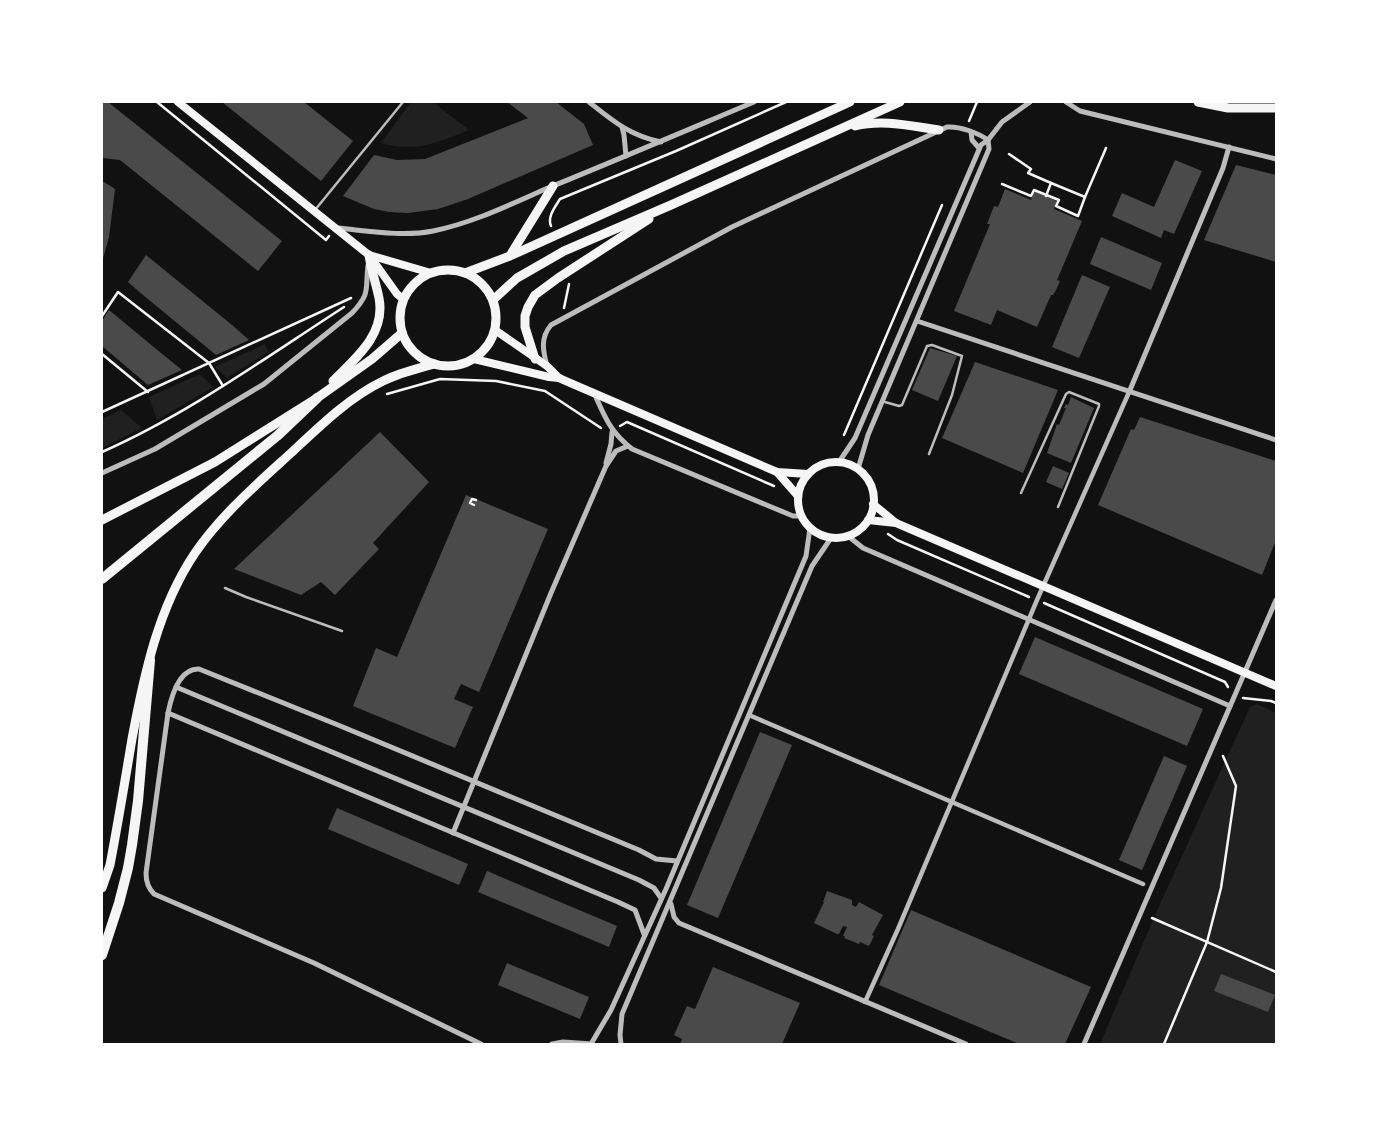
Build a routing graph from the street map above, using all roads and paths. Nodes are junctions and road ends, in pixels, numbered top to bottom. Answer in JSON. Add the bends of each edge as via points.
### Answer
{"nodes":[{"id":1,"x":156,"y":102,"type":"edge"},
{"id":2,"x":178,"y":102,"type":"edge"},
{"id":3,"x":403,"y":102,"type":"edge"},
{"id":4,"x":589,"y":102,"type":"edge"},
{"id":5,"x":754,"y":102,"type":"edge"},
{"id":6,"x":786,"y":102,"type":"edge"},
{"id":7,"x":850,"y":102,"type":"edge"},
{"id":8,"x":900,"y":102,"type":"edge"},
{"id":9,"x":977,"y":102,"type":"edge"},
{"id":10,"x":1030,"y":102,"type":"edge"},
{"id":11,"x":1066,"y":102,"type":"edge"},
{"id":12,"x":1077,"y":102,"type":"edge"},
{"id":13,"x":1198,"y":102,"type":"edge"},
{"id":14,"x":1276,"y":108,"type":"edge"},
{"id":15,"x":1080,"y":111,"type":"junction"},
{"id":16,"x":967,"y":125,"type":"dead end"},
{"id":17,"x":622,"y":127,"type":"junction"},
{"id":18,"x":939,"y":130,"type":"junction"},
{"id":19,"x":971,"y":132,"type":"junction"},
{"id":20,"x":823,"y":136,"type":"junction"},
{"id":21,"x":988,"y":140,"type":"junction"},
{"id":22,"x":661,"y":142,"type":"junction"},
{"id":23,"x":1229,"y":147,"type":"junction"},
{"id":24,"x":979,"y":148,"type":"junction"},
{"id":25,"x":1106,"y":148,"type":"dead end"},
{"id":26,"x":1009,"y":154,"type":"dead end"},
{"id":27,"x":626,"y":156,"type":"junction"},
{"id":28,"x":1276,"y":159,"type":"edge"},
{"id":29,"x":1051,"y":183,"type":"junction"},
{"id":30,"x":1002,"y":184,"type":"dead end"},
{"id":31,"x":553,"y":186,"type":"junction"},
{"id":32,"x":1046,"y":196,"type":"junction"},
{"id":33,"x":1085,"y":197,"type":"junction"},
{"id":34,"x":671,"y":205,"type":"junction"},
{"id":35,"x":942,"y":205,"type":"dead end"},
{"id":36,"x":314,"y":211,"type":"junction"},
{"id":37,"x":335,"y":228,"type":"junction"},
{"id":38,"x":552,"y":228,"type":"dead end"},
{"id":39,"x":369,"y":255,"type":"junction"},
{"id":40,"x":510,"y":256,"type":"junction"},
{"id":41,"x":464,"y":272,"type":"junction"},
{"id":42,"x":431,"y":273,"type":"junction"},
{"id":43,"x":572,"y":273,"type":"dead end"},
{"id":44,"x":367,"y":291,"type":"junction"},
{"id":45,"x":403,"y":299,"type":"junction"},
{"id":46,"x":493,"y":300,"type":"junction"},
{"id":47,"x":563,"y":312,"type":"dead end"},
{"id":48,"x":102,"y":316,"type":"edge"},
{"id":49,"x":917,"y":321,"type":"junction"},
{"id":50,"x":495,"y":330,"type":"junction"},
{"id":51,"x":402,"y":333,"type":"junction"},
{"id":52,"x":102,"y":354,"type":"edge"},
{"id":53,"x":474,"y":359,"type":"junction"},
{"id":54,"x":535,"y":359,"type":"junction"},
{"id":55,"x":209,"y":363,"type":"junction"},
{"id":56,"x":433,"y":364,"type":"junction"},
{"id":57,"x":547,"y":366,"type":"junction"},
{"id":58,"x":559,"y":378,"type":"junction"},
{"id":59,"x":223,"y":386,"type":"junction"},
{"id":60,"x":1130,"y":390,"type":"junction"},
{"id":61,"x":148,"y":392,"type":"junction"},
{"id":62,"x":594,"y":393,"type":"junction"},
{"id":63,"x":387,"y":394,"type":"dead end"},
{"id":64,"x":317,"y":398,"type":"junction"},
{"id":65,"x":884,"y":401,"type":"junction"},
{"id":66,"x":102,"y":412,"type":"edge"},
{"id":67,"x":611,"y":430,"type":"junction"},
{"id":68,"x":844,"y":435,"type":"dead end"},
{"id":69,"x":1276,"y":440,"type":"edge"},
{"id":70,"x":628,"y":446,"type":"junction"},
{"id":71,"x":102,"y":452,"type":"edge"},
{"id":72,"x":929,"y":454,"type":"dead end"},
{"id":73,"x":839,"y":463,"type":"junction"},
{"id":74,"x":606,"y":466,"type":"junction"},
{"id":75,"x":858,"y":470,"type":"junction"},
{"id":76,"x":777,"y":472,"type":"junction"},
{"id":77,"x":102,"y":473,"type":"edge"},
{"id":78,"x":808,"y":474,"type":"junction"},
{"id":79,"x":773,"y":486,"type":"dead end"},
{"id":80,"x":1021,"y":493,"type":"dead end"},
{"id":81,"x":798,"y":496,"type":"junction"},
{"id":82,"x":873,"y":504,"type":"junction"},
{"id":83,"x":1058,"y":507,"type":"dead end"},
{"id":84,"x":801,"y":516,"type":"junction"},
{"id":85,"x":102,"y":520,"type":"edge"},
{"id":86,"x":868,"y":520,"type":"junction"},
{"id":87,"x":896,"y":523,"type":"junction"},
{"id":88,"x":810,"y":528,"type":"junction"},
{"id":89,"x":887,"y":533,"type":"dead end"},
{"id":90,"x":848,"y":536,"type":"junction"},
{"id":91,"x":831,"y":538,"type":"junction"},
{"id":92,"x":102,"y":579,"type":"edge"},
{"id":93,"x":1043,"y":586,"type":"junction"},
{"id":94,"x":225,"y":587,"type":"dead end"},
{"id":95,"x":1037,"y":600,"type":"junction"},
{"id":96,"x":1276,"y":600,"type":"edge"},
{"id":97,"x":1029,"y":619,"type":"junction"},
{"id":98,"x":342,"y":631,"type":"dead end"},
{"id":99,"x":150,"y":660,"type":"junction"},
{"id":100,"x":1245,"y":673,"type":"junction"},
{"id":101,"x":1276,"y":686,"type":"edge"},
{"id":102,"x":176,"y":687,"type":"junction"},
{"id":103,"x":1234,"y":698,"type":"junction"},
{"id":104,"x":1276,"y":703,"type":"edge"},
{"id":105,"x":1230,"y":706,"type":"junction"},
{"id":106,"x":168,"y":713,"type":"junction"},
{"id":107,"x":749,"y":715,"type":"junction"},
{"id":108,"x":1223,"y":756,"type":"dead end"},
{"id":109,"x":473,"y":782,"type":"junction"},
{"id":110,"x":951,"y":802,"type":"junction"},
{"id":111,"x":463,"y":806,"type":"junction"},
{"id":112,"x":453,"y":833,"type":"junction"},
{"id":113,"x":677,"y":861,"type":"junction"},
{"id":114,"x":1143,"y":884,"type":"dead end"},
{"id":115,"x":102,"y":888,"type":"edge"},
{"id":116,"x":661,"y":898,"type":"junction"},
{"id":117,"x":671,"y":902,"type":"junction"},
{"id":118,"x":1152,"y":918,"type":"dead end"},
{"id":119,"x":645,"y":935,"type":"junction"},
{"id":120,"x":1207,"y":942,"type":"junction"},
{"id":121,"x":102,"y":955,"type":"edge"},
{"id":122,"x":1276,"y":972,"type":"edge"},
{"id":123,"x":865,"y":1002,"type":"junction"},
{"id":124,"x":592,"y":1044,"type":"edge"},
{"id":125,"x":481,"y":1045,"type":"edge"},
{"id":126,"x":552,"y":1045,"type":"edge"},
{"id":127,"x":621,"y":1045,"type":"edge"},
{"id":128,"x":966,"y":1045,"type":"edge"},
{"id":129,"x":1084,"y":1045,"type":"edge"},
{"id":130,"x":1164,"y":1045,"type":"edge"}],
"edges":[{"from":1,"to":37,"type":"path","via":[[326,240]]},
{"from":2,"to":36,"type":"main road"},
{"from":3,"to":36,"type":"lane"},
{"from":4,"to":17,"type":"street"},
{"from":5,"to":22,"type":"street"},
{"from":6,"to":38,"type":"path","via":[[560,199],[549,222]]},
{"from":7,"to":40,"type":"main road"},
{"from":8,"to":20,"type":"main road"},
{"from":9,"to":16,"type":"path"},
{"from":10,"to":21,"type":"street","via":[[1002,122]]},
{"from":11,"to":15,"type":"street"},
{"from":12,"to":15,"type":"street"},
{"from":13,"to":14,"type":"main road","via":[[1228,108]]},
{"from":15,"to":23,"type":"street"},
{"from":17,"to":22,"type":"street"},
{"from":17,"to":27,"type":"street"},
{"from":18,"to":19,"type":"street","via":[[955,127]]},
{"from":18,"to":20,"type":"main road","via":[[870,122]]},
{"from":18,"to":57,"type":"street","via":[[732,227],[551,325],[542,349]]},
{"from":19,"to":21,"type":"street"},
{"from":19,"to":24,"type":"street"},
{"from":20,"to":34,"type":"main road"},
{"from":21,"to":24,"type":"street"},
{"from":21,"to":49,"type":"street","via":[[989,149]]},
{"from":22,"to":27,"type":"street"},
{"from":23,"to":28,"type":"street"},
{"from":23,"to":60,"type":"street"},
{"from":24,"to":73,"type":"street","via":[[855,438]]},
{"from":25,"to":33,"type":"path"},
{"from":26,"to":29,"type":"path","via":[[1031,169],[1028,173]]},
{"from":27,"to":31,"type":"street"},
{"from":29,"to":32,"type":"path"},
{"from":29,"to":33,"type":"path"},
{"from":30,"to":32,"type":"path","via":[[1031,196],[1034,190]]},
{"from":31,"to":37,"type":"street","via":[[433,231]]},
{"from":31,"to":40,"type":"main road"},
{"from":32,"to":33,"type":"path","via":[[1078,216]]},
{"from":34,"to":46,"type":"main road","via":[[562,252],[517,278]]},
{"from":34,"to":54,"type":"main road","via":[[535,295],[525,316]]},
{"from":35,"to":68,"type":"path"},
{"from":36,"to":37,"type":"main road"},
{"from":37,"to":39,"type":"main road"},
{"from":39,"to":42,"type":"main road"},
{"from":39,"to":44,"type":"street"},
{"from":39,"to":45,"type":"main road"},
{"from":39,"to":64,"type":"main road","via":[[380,323]]},
{"from":40,"to":41,"type":"main road"},
{"from":41,"to":42,"type":"main road"},
{"from":41,"to":46,"type":"main road","via":[[481,283]]},
{"from":42,"to":45,"type":"main road","via":[[414,283]]},
{"from":43,"to":47,"type":"path"},
{"from":44,"to":55,"type":"path"},
{"from":44,"to":59,"type":"path"},
{"from":44,"to":77,"type":"street","via":[[352,313],[264,384],[155,449]]},
{"from":45,"to":51,"type":"main road"},
{"from":46,"to":50,"type":"main road"},
{"from":48,"to":55,"type":"path","via":[[118,292]]},
{"from":49,"to":60,"type":"street"},
{"from":49,"to":65,"type":"street"},
{"from":50,"to":53,"type":"main road"},
{"from":50,"to":54,"type":"main road"},
{"from":51,"to":56,"type":"main road","via":[[414,352]]},
{"from":51,"to":64,"type":"main road"},
{"from":52,"to":61,"type":"path"},
{"from":53,"to":56,"type":"main road","via":[[454,366]]},
{"from":53,"to":58,"type":"main road"},
{"from":54,"to":57,"type":"main road"},
{"from":55,"to":59,"type":"path"},
{"from":55,"to":61,"type":"path"},
{"from":56,"to":99,"type":"main road","via":[[395,376],[337,411],[219,522],[177,584]]},
{"from":57,"to":58,"type":"main road"},
{"from":58,"to":62,"type":"main road"},
{"from":59,"to":71,"type":"path"},
{"from":60,"to":69,"type":"street"},
{"from":60,"to":93,"type":"street"},
{"from":61,"to":66,"type":"path"},
{"from":62,"to":67,"type":"street"},
{"from":62,"to":76,"type":"main road"},
{"from":63,"to":67,"type":"path","via":[[440,379],[496,381],[545,391],[603,430]]},
{"from":64,"to":85,"type":"main road","via":[[215,462]]},
{"from":64,"to":92,"type":"highway"},
{"from":65,"to":72,"type":"lane","via":[[902,405],[928,346],[960,355],[952,395]]},
{"from":65,"to":75,"type":"street"},
{"from":67,"to":70,"type":"street"},
{"from":67,"to":74,"type":"street"},
{"from":67,"to":79,"type":"path","via":[[628,422]]},
{"from":70,"to":74,"type":"street","via":[[615,451]]},
{"from":70,"to":84,"type":"street"},
{"from":73,"to":75,"type":"main road"},
{"from":73,"to":78,"type":"main road","via":[[822,465]]},
{"from":74,"to":109,"type":"street"},
{"from":75,"to":82,"type":"main road","via":[[872,488]]},
{"from":76,"to":78,"type":"main road"},
{"from":76,"to":81,"type":"main road"},
{"from":78,"to":81,"type":"main road"},
{"from":80,"to":83,"type":"lane","via":[[1069,392],[1099,404]]},
{"from":81,"to":84,"type":"main road"},
{"from":82,"to":86,"type":"main road"},
{"from":82,"to":87,"type":"main road"},
{"from":84,"to":88,"type":"main road"},
{"from":86,"to":87,"type":"main road"},
{"from":86,"to":90,"type":"main road"},
{"from":87,"to":93,"type":"main road"},
{"from":88,"to":91,"type":"main road"},
{"from":88,"to":113,"type":"street","via":[[806,556]]},
{"from":89,"to":95,"type":"path"},
{"from":90,"to":91,"type":"main road"},
{"from":90,"to":97,"type":"street","via":[[863,548]]},
{"from":91,"to":107,"type":"street","via":[[812,566]]},
{"from":93,"to":95,"type":"street"},
{"from":93,"to":100,"type":"main road"},
{"from":94,"to":98,"type":"lane"},
{"from":95,"to":97,"type":"street"},
{"from":95,"to":103,"type":"path","via":[[1225,681]]},
{"from":96,"to":100,"type":"street"},
{"from":97,"to":105,"type":"street"},
{"from":97,"to":110,"type":"street"},
{"from":99,"to":115,"type":"main road"},
{"from":99,"to":121,"type":"highway","via":[[132,845]]},
{"from":100,"to":101,"type":"main road"},
{"from":100,"to":103,"type":"street"},
{"from":102,"to":106,"type":"street"},
{"from":102,"to":109,"type":"street","via":[[188,671],[199,669]]},
{"from":102,"to":111,"type":"street"},
{"from":103,"to":104,"type":"path"},
{"from":103,"to":105,"type":"street"},
{"from":105,"to":129,"type":"street"},
{"from":106,"to":112,"type":"street"},
{"from":106,"to":125,"type":"street","via":[[146,873],[154,894],[314,963]]},
{"from":107,"to":110,"type":"street"},
{"from":107,"to":117,"type":"street"},
{"from":108,"to":120,"type":"path","via":[[1237,786],[1221,888]]},
{"from":109,"to":111,"type":"street"},
{"from":109,"to":113,"type":"street","via":[[656,859]]},
{"from":110,"to":114,"type":"street"},
{"from":110,"to":123,"type":"street"},
{"from":111,"to":112,"type":"street"},
{"from":111,"to":116,"type":"street","via":[[639,880]]},
{"from":112,"to":119,"type":"street","via":[[635,910]]},
{"from":113,"to":116,"type":"street"},
{"from":116,"to":119,"type":"street"},
{"from":117,"to":123,"type":"street","via":[[679,923]]},
{"from":117,"to":127,"type":"street","via":[[622,1014]]},
{"from":118,"to":120,"type":"path"},
{"from":119,"to":124,"type":"street"},
{"from":120,"to":122,"type":"path"},
{"from":120,"to":130,"type":"path"},
{"from":123,"to":128,"type":"street"},
{"from":124,"to":126,"type":"street"}]}
